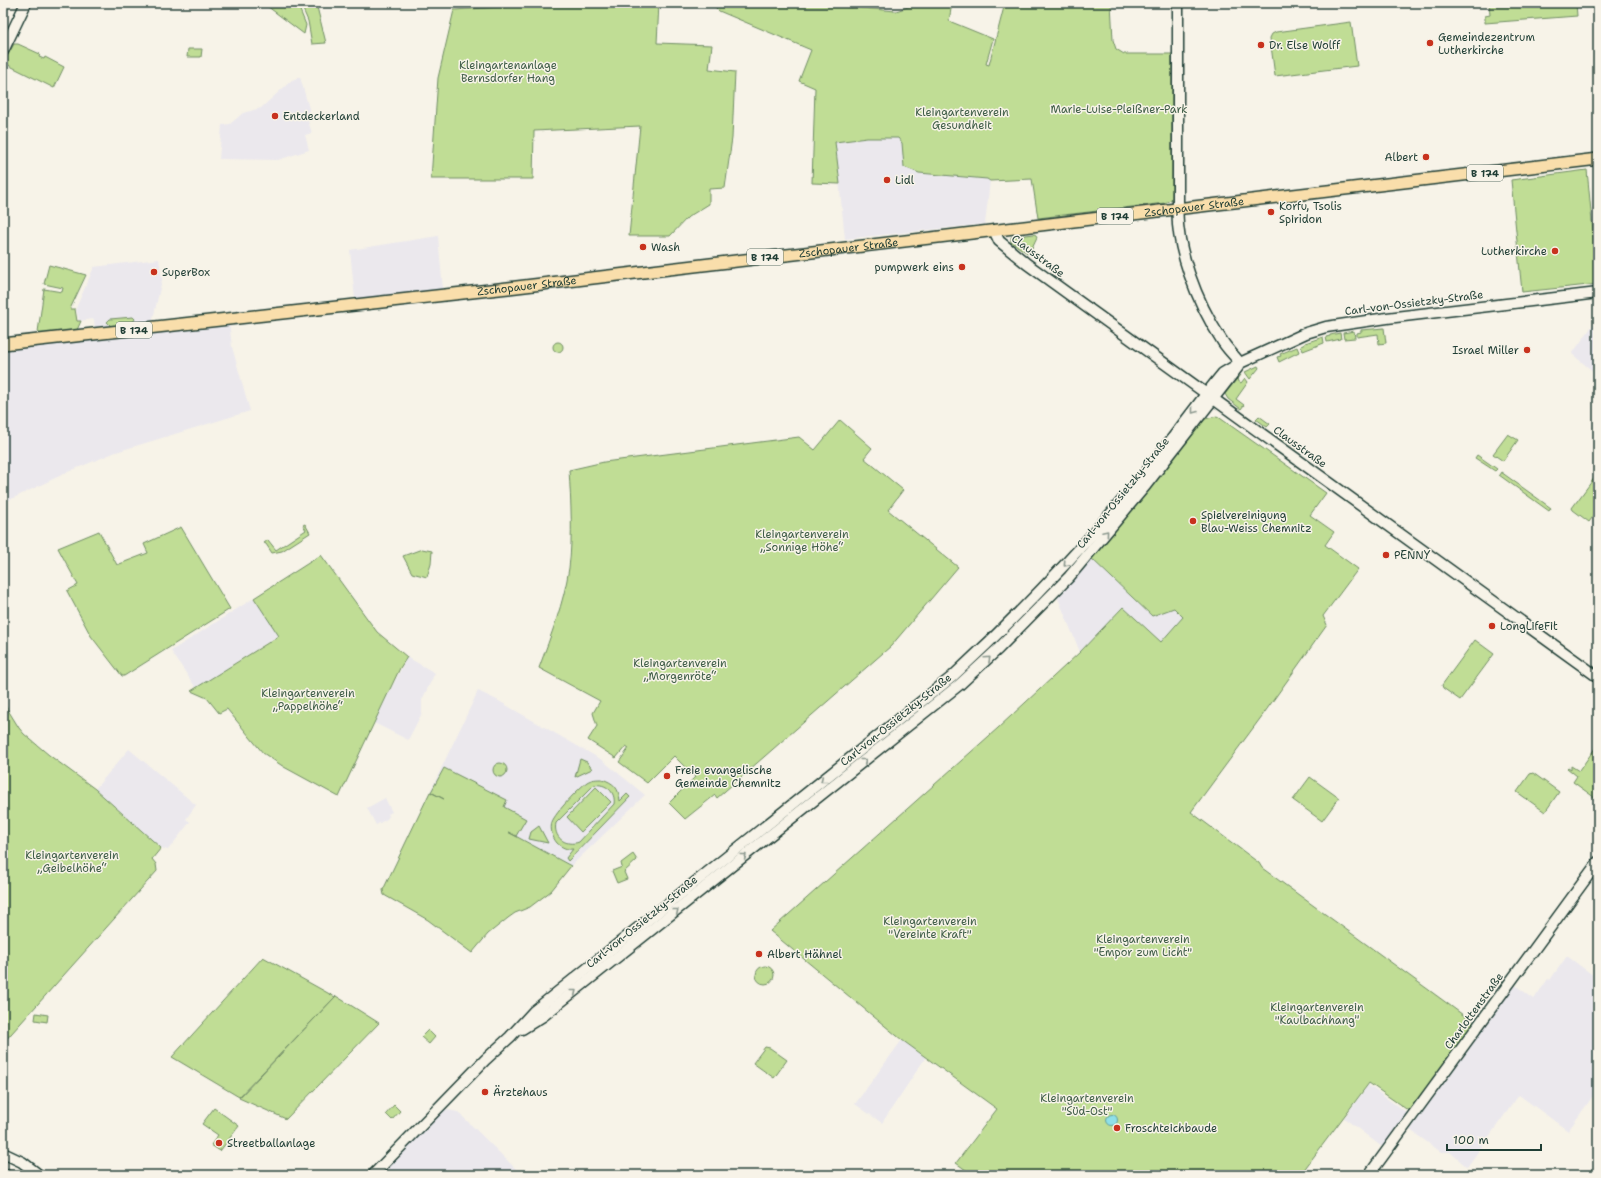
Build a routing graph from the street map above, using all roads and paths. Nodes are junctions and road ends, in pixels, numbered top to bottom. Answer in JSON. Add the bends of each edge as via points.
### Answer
{"nodes":[{"id":1,"x":26,"y":3,"type":"edge"},
{"id":2,"x":1178,"y":3,"type":"edge"},
{"id":3,"x":3,"y":51,"type":"edge"},
{"id":4,"x":1598,"y":160,"type":"edge"},
{"id":5,"x":1178,"y":209,"type":"junction"},
{"id":6,"x":994,"y":230,"type":"junction"},
{"id":7,"x":1598,"y":293,"type":"edge"},
{"id":8,"x":3,"y":344,"type":"edge"},
{"id":9,"x":1240,"y":363,"type":"junction"},
{"id":10,"x":1210,"y":397,"type":"junction"},
{"id":11,"x":1598,"y":677,"type":"edge"},
{"id":12,"x":1598,"y":862,"type":"edge"},
{"id":13,"x":3,"y":1153,"type":"edge"},
{"id":14,"x":39,"y":1175,"type":"edge"},
{"id":15,"x":373,"y":1175,"type":"edge"},
{"id":16,"x":1369,"y":1175,"type":"edge"}],
"edges":[{"from":1,"to":3,"type":"street"},
{"from":2,"to":5,"type":"street"},
{"from":4,"to":5,"type":"main road","name":"Zschopauer Straße","number":"B 174"},
{"from":5,"to":6,"type":"main road","name":"Zschopauer Straße","number":"B 174"},
{"from":5,"to":9,"type":"street","via":[[1182,250],[1198,294],[1210,322]]},
{"from":6,"to":8,"type":"main road","name":"Zschopauer Straße","number":"B 174","via":[[508,288]]},
{"from":6,"to":10,"type":"street","name":"Clausstraße","via":[[1003,246]]},
{"from":7,"to":9,"type":"street","name":"Carl-von-Ossietzky-Straße","via":[[1326,327],[1306,333]]},
{"from":9,"to":10,"type":"street","name":"Carl-von-Ossietzky-Straße"},
{"from":10,"to":11,"type":"street","name":"Clausstraße"},
{"from":10,"to":15,"type":"street","name":"Carl-von-Ossietzky-Straße","via":[[1136,498],[1069,577],[1001,646],[959,685],[543,1016],[510,1037]]},
{"from":12,"to":16,"type":"street","name":"Charlottenstraße"},
{"from":13,"to":14,"type":"street","via":[[22,1162]]}]}
